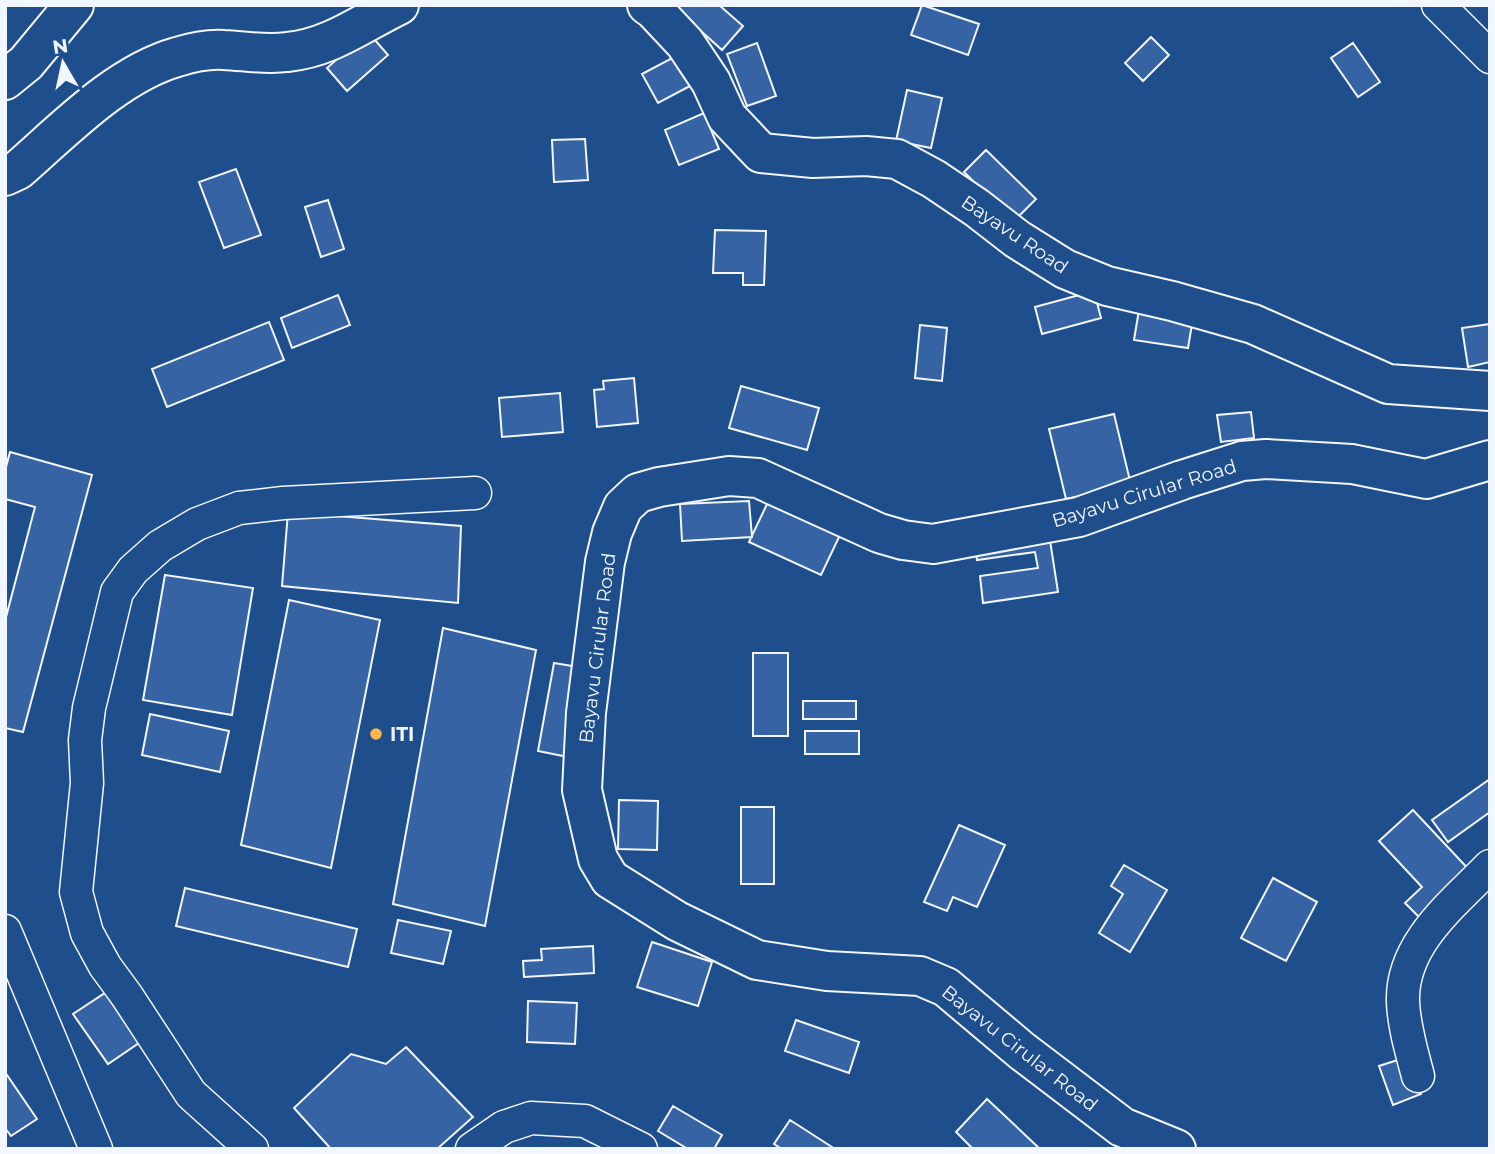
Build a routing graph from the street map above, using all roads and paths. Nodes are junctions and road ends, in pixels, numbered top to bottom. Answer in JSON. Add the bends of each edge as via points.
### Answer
{"nodes":[{"id":1,"x":74,"y":5,"type":"edge"},
{"id":2,"x":399,"y":5,"type":"edge"},
{"id":3,"x":647,"y":5,"type":"edge"},
{"id":4,"x":1438,"y":5,"type":"edge"},
{"id":5,"x":1490,"y":57,"type":"edge"},
{"id":6,"x":5,"y":80,"type":"edge"},
{"id":7,"x":5,"y":176,"type":"edge"},
{"id":8,"x":1490,"y":391,"type":"edge"},
{"id":9,"x":1490,"y":460,"type":"edge"},
{"id":10,"x":475,"y":493,"type":"dead end"},
{"id":11,"x":1490,"y":866,"type":"edge"},
{"id":12,"x":5,"y":931,"type":"edge"},
{"id":13,"x":1418,"y":1076,"type":"dead end"},
{"id":14,"x":96,"y":1149,"type":"edge"},
{"id":15,"x":252,"y":1149,"type":"edge"},
{"id":16,"x":472,"y":1149,"type":"edge"},
{"id":17,"x":641,"y":1149,"type":"edge"},
{"id":18,"x":1176,"y":1149,"type":"edge"}],
"edges":[{"from":1,"to":6,"type":"street","via":[[26,63]]},
{"from":2,"to":7,"type":"street","via":[[326,44],[287,52],[220,49],[146,68]]},
{"from":3,"to":8,"type":"street","name":"Bayavu Road","via":[[685,43],[727,117],[761,153],[897,159],[934,179],[1065,269],[1107,286],[1253,324],[1388,384]]},
{"from":4,"to":5,"type":"street"},
{"from":9,"to":18,"type":"street","name":"Bayavu Cirular Road","via":[[1426,479],[1352,464],[1242,461],[1079,517],[933,544],[879,533],[758,478],[729,476],[659,487],[638,493],[623,507],[605,562],[586,713],[582,790],[598,859],[610,879],[677,921],[757,960],[827,971],[920,976],[946,987],[1122,1127]]},
{"from":10,"to":15,"type":"street","via":[[239,509],[197,524],[160,545],[117,592],[89,708],[76,892],[88,933],[105,966],[191,1094]]},
{"from":11,"to":13,"type":"street","via":[[1426,933],[1414,953],[1403,1002]]},
{"from":12,"to":14,"type":"street"},
{"from":16,"to":17,"type":"street","via":[[504,1127],[531,1118],[585,1121]]}]}
